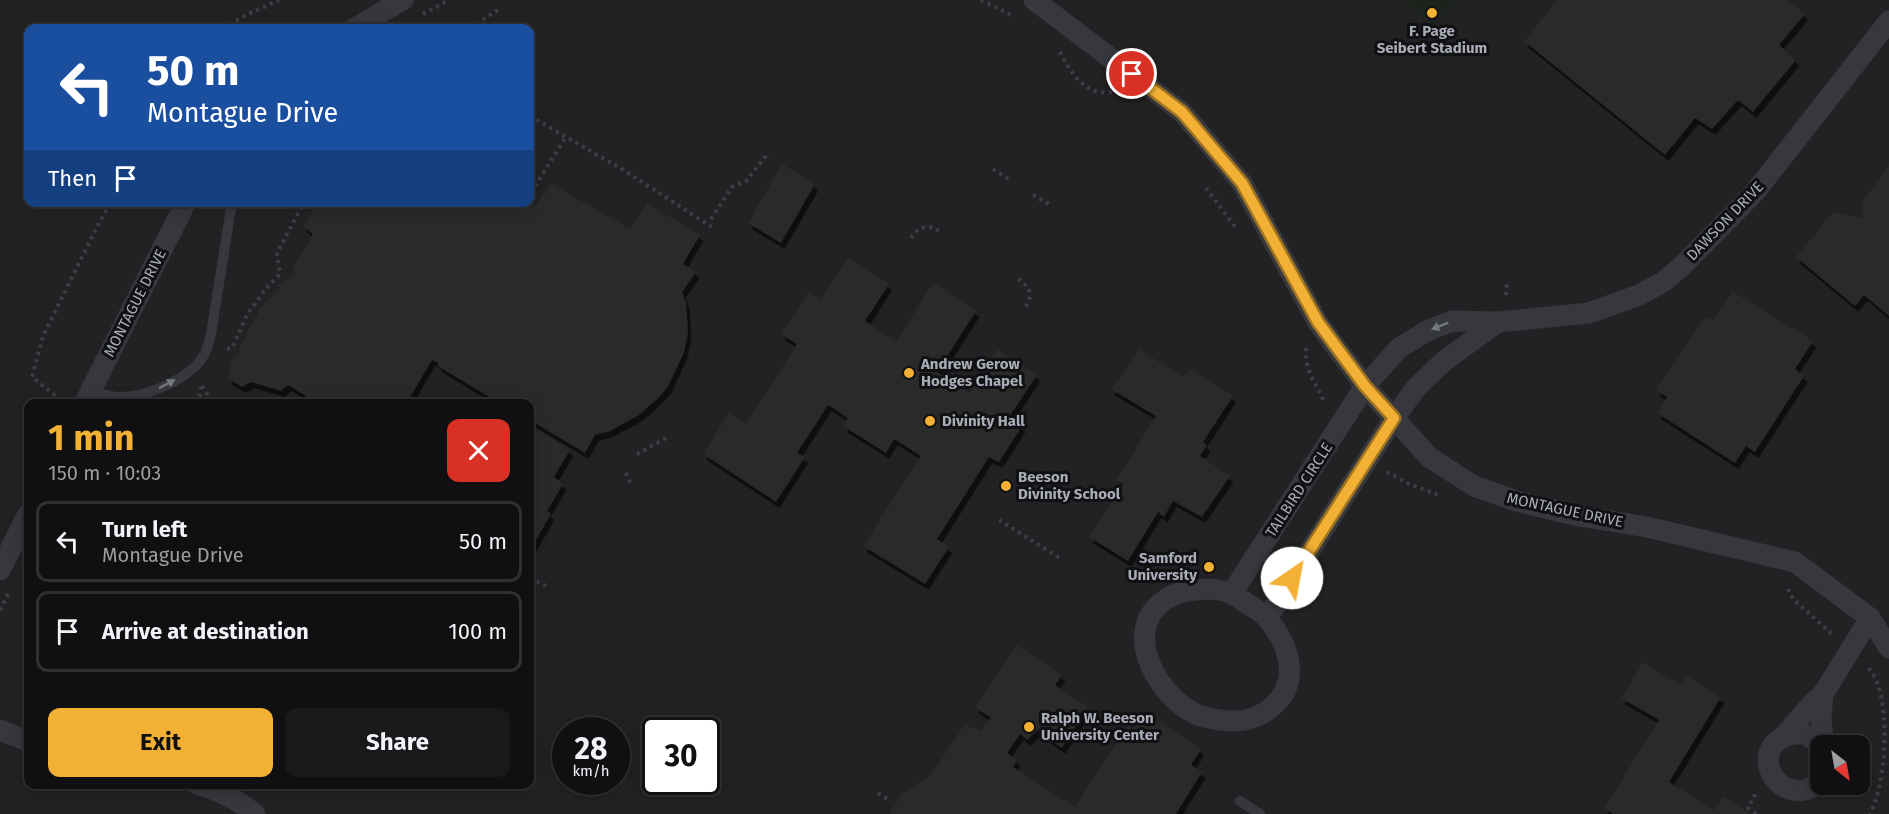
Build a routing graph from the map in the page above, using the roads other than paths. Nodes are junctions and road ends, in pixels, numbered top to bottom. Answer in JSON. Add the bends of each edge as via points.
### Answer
{"nodes":[{"id":1,"x":403,"y":0,"type":"edge"},
{"id":2,"x":1034,"y":0,"type":"edge"},
{"id":3,"x":1889,"y":21,"type":"edge"},
{"id":4,"x":362,"y":24,"type":"edge"},
{"id":5,"x":183,"y":207,"type":"edge"},
{"id":6,"x":231,"y":207,"type":"edge"},
{"id":7,"x":1498,"y":322,"type":"junction"},
{"id":8,"x":1365,"y":386,"type":"junction"},
{"id":9,"x":87,"y":398,"type":"edge"},
{"id":10,"x":1394,"y":418,"type":"junction"},
{"id":11,"x":24,"y":522,"type":"edge"},
{"id":12,"x":0,"y":570,"type":"edge"},
{"id":13,"x":1232,"y":593,"type":"junction"},
{"id":14,"x":1267,"y":618,"type":"junction"},
{"id":15,"x":1870,"y":618,"type":"junction"},
{"id":16,"x":1889,"y":648,"type":"edge"},
{"id":17,"x":1823,"y":694,"type":"junction"},
{"id":18,"x":0,"y":730,"type":"edge"},
{"id":19,"x":1822,"y":735,"type":"edge"},
{"id":20,"x":1810,"y":736,"type":"edge"},
{"id":21,"x":1782,"y":738,"type":"junction"},
{"id":22,"x":24,"y":739,"type":"edge"},
{"id":23,"x":215,"y":789,"type":"edge"},
{"id":24,"x":1810,"y":790,"type":"edge"},
{"id":25,"x":1240,"y":801,"type":"dead end"},
{"id":26,"x":255,"y":814,"type":"edge"},
{"id":27,"x":1260,"y":814,"type":"edge"}],
"edges":[{"from":1,"to":4,"type":"street"},
{"from":2,"to":8,"type":"street","name":"MONTAGUE DRIVE","via":[[1182,112],[1242,183],[1318,322]]},
{"from":3,"to":7,"type":"street","name":"DAWSON DRIVE","via":[[1755,192],[1663,282],[1589,313]]},
{"from":5,"to":9,"type":"street","name":"MONTAGUE DRIVE"},
{"from":9,"to":6,"type":"lane","one_way":true,"via":[[154,390],[193,368],[205,353]]},
{"from":7,"to":8,"type":"street","name":"DAWSON DRIVE","one_way":true,"via":[[1452,321],[1427,331],[1399,348]]},
{"from":7,"to":10,"type":"street","via":[[1444,361],[1416,388]]},
{"from":8,"to":10,"type":"street","name":"MONTAGUE DRIVE"},
{"from":8,"to":13,"type":"street","name":"TAILBIRD CIRCLE"},
{"from":10,"to":14,"type":"street"},
{"from":10,"to":15,"type":"street","name":"MONTAGUE DRIVE","via":[[1429,457],[1474,486],[1579,516],[1647,527],[1796,562]]},
{"from":11,"to":12,"type":"street"},
{"from":13,"to":14,"type":"street"},
{"from":13,"to":14,"type":"street","via":[[1207,589],[1183,592],[1166,600],[1148,619],[1143,634],[1151,665],[1169,693],[1184,706],[1197,715],[1236,721],[1268,711],[1280,700],[1291,673],[1289,659]]},
{"from":15,"to":16,"type":"street","name":"MONTAGUE DRIVE"},
{"from":15,"to":17,"type":"street"},
{"from":17,"to":19,"type":"street"},
{"from":17,"to":21,"type":"street"},
{"from":18,"to":22,"type":"street"},
{"from":20,"to":21,"type":"street","via":[[1793,734]]},
{"from":21,"to":24,"type":"street","via":[[1768,759],[1777,785],[1794,793]]},
{"from":23,"to":26,"type":"street"},
{"from":25,"to":27,"type":"lane"}]}
